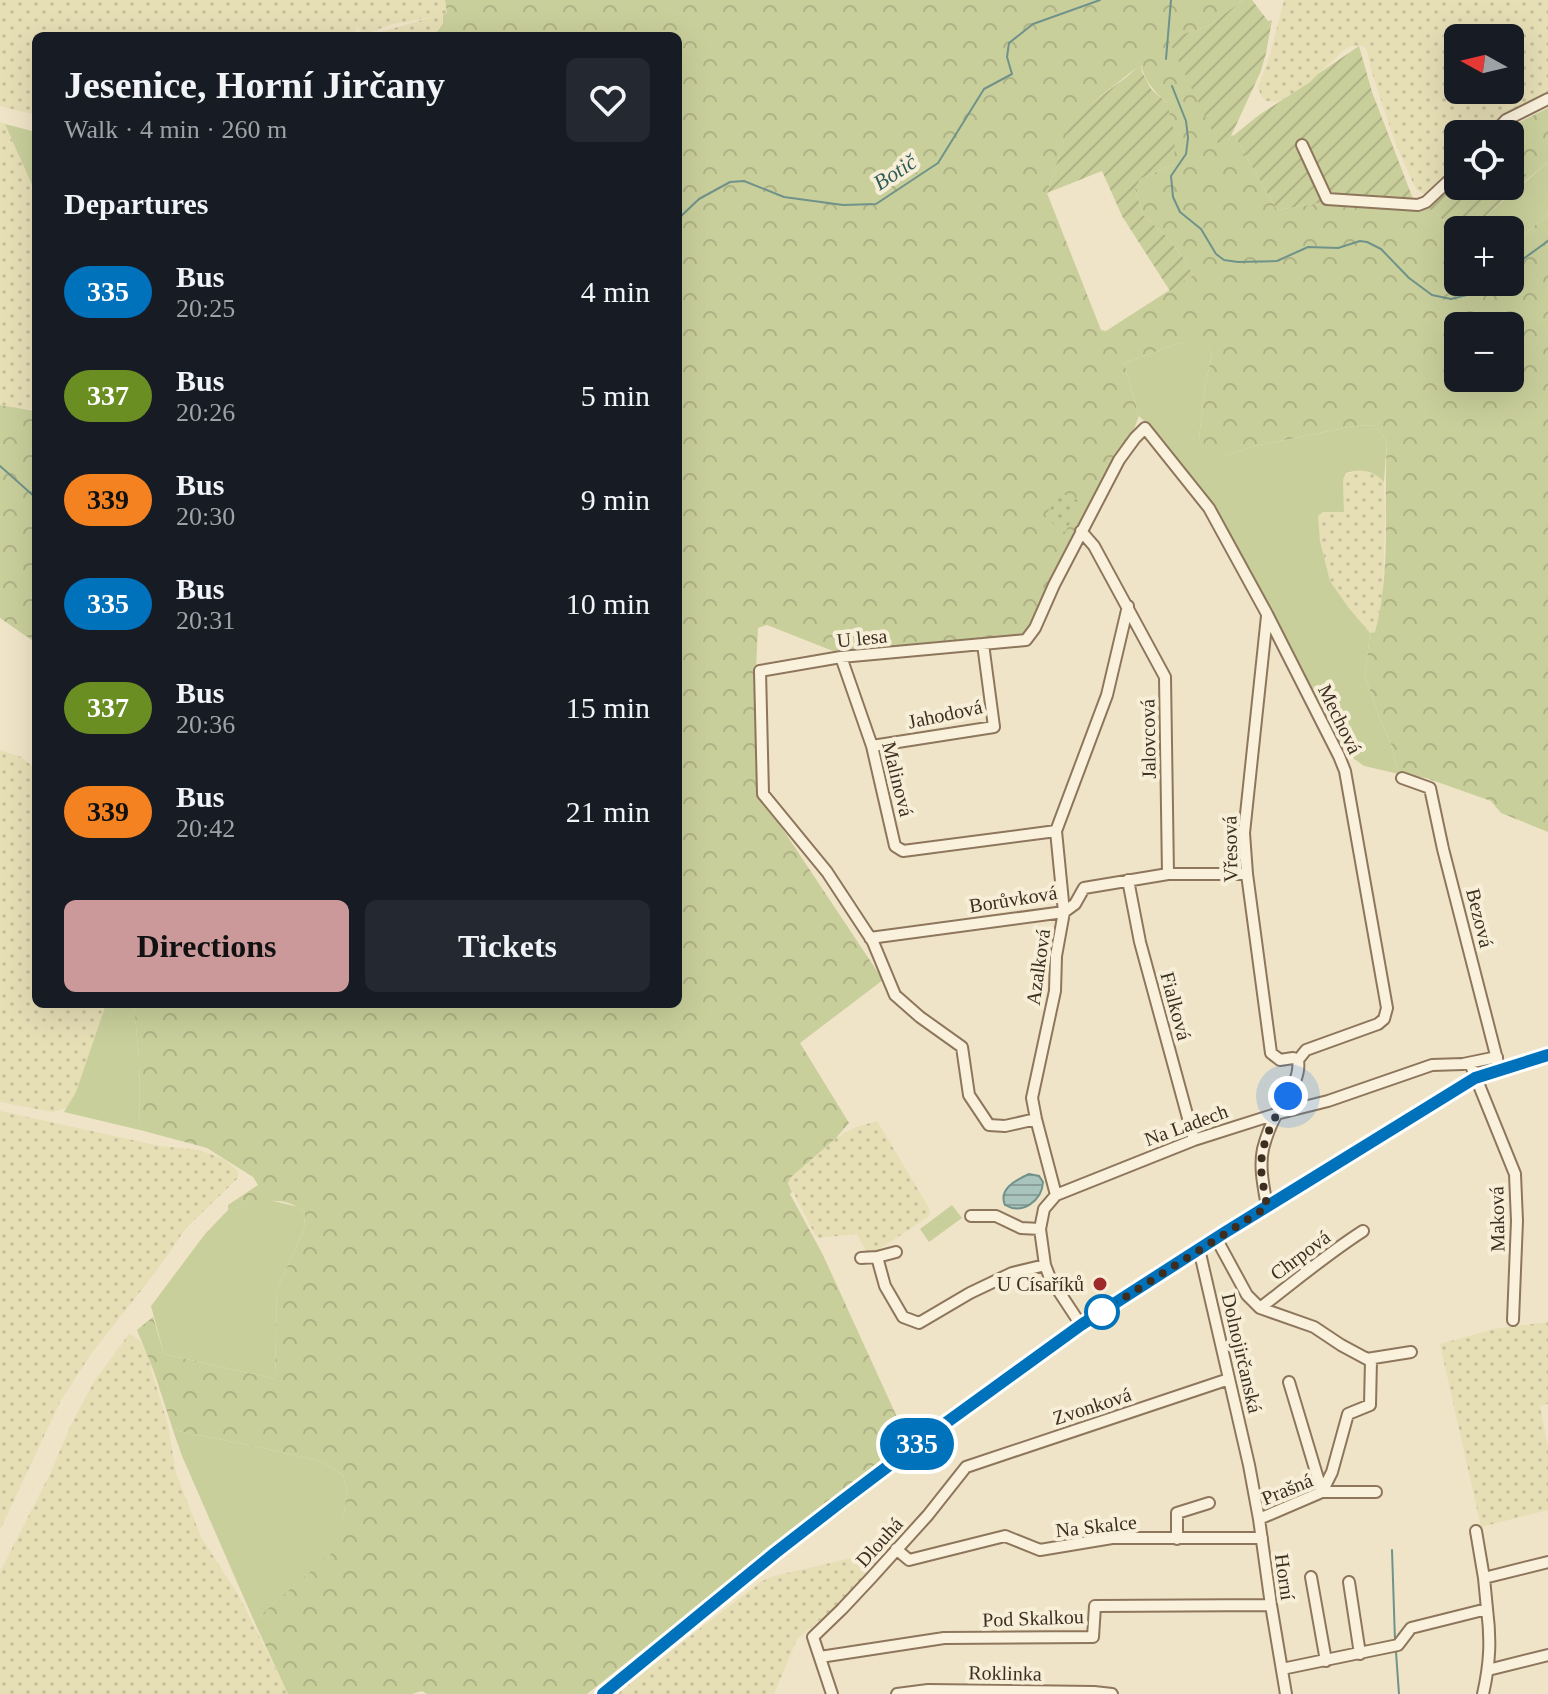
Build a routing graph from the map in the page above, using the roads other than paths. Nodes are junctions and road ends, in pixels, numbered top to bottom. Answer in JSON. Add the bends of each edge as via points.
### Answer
{"nodes":[{"id":1,"x":1548,"y":99,"type":"edge"},
{"id":2,"x":1506,"y":120,"type":"edge"},
{"id":3,"x":1302,"y":145,"type":"dead end"},
{"id":4,"x":1444,"y":185,"type":"edge"},
{"id":5,"x":1145,"y":428,"type":"joint"},
{"id":6,"x":1081,"y":531,"type":"junction"},
{"id":7,"x":1128,"y":606,"type":"junction"},
{"id":8,"x":1267,"y":614,"type":"junction"},
{"id":9,"x":983,"y":644,"type":"junction"},
{"id":10,"x":841,"y":657,"type":"junction"},
{"id":11,"x":872,"y":746,"type":"junction"},
{"id":12,"x":1402,"y":778,"type":"dead end"},
{"id":13,"x":1056,"y":831,"type":"junction"},
{"id":14,"x":1168,"y":874,"type":"junction"},
{"id":15,"x":1247,"y":874,"type":"junction"},
{"id":16,"x":1128,"y":880,"type":"junction"},
{"id":17,"x":1064,"y":912,"type":"junction"},
{"id":18,"x":870,"y":938,"type":"junction"},
{"id":19,"x":1548,"y":1055,"type":"edge"},
{"id":20,"x":1298,"y":1060,"type":"junction"},
{"id":21,"x":1470,"y":1063,"type":"junction"},
{"id":22,"x":1498,"y":1063,"type":"junction"},
{"id":23,"x":1475,"y":1078,"type":"junction"},
{"id":24,"x":1276,"y":1114,"type":"junction"},
{"id":25,"x":1036,"y":1119,"type":"junction"},
{"id":26,"x":1194,"y":1140,"type":"junction"},
{"id":27,"x":1056,"y":1195,"type":"junction"},
{"id":28,"x":1267,"y":1207,"type":"junction"},
{"id":29,"x":971,"y":1216,"type":"dead end"},
{"id":30,"x":1040,"y":1229,"type":"junction"},
{"id":31,"x":1363,"y":1231,"type":"dead end"},
{"id":32,"x":1216,"y":1238,"type":"junction"},
{"id":33,"x":1199,"y":1249,"type":"junction"},
{"id":34,"x":896,"y":1252,"type":"dead end"},
{"id":35,"x":877,"y":1257,"type":"junction"},
{"id":36,"x":861,"y":1258,"type":"dead end"},
{"id":37,"x":1045,"y":1265,"type":"junction"},
{"id":38,"x":1260,"y":1308,"type":"junction"},
{"id":39,"x":1513,"y":1320,"type":"dead end"},
{"id":40,"x":1081,"y":1325,"type":"junction"},
{"id":41,"x":1411,"y":1352,"type":"dead end"},
{"id":42,"x":1371,"y":1360,"type":"junction"},
{"id":43,"x":1229,"y":1379,"type":"junction"},
{"id":44,"x":1289,"y":1382,"type":"dead end"},
{"id":45,"x":1249,"y":1465,"type":"joint"},
{"id":46,"x":966,"y":1467,"type":"joint"},
{"id":47,"x":1322,"y":1492,"type":"junction"},
{"id":48,"x":1376,"y":1492,"type":"dead end"},
{"id":49,"x":1209,"y":1503,"type":"dead end"},
{"id":50,"x":1259,"y":1519,"type":"junction"},
{"id":51,"x":1476,"y":1531,"type":"dead end"},
{"id":52,"x":1262,"y":1538,"type":"junction"},
{"id":53,"x":1177,"y":1539,"type":"junction"},
{"id":54,"x":896,"y":1549,"type":"junction"},
{"id":55,"x":1548,"y":1562,"type":"edge"},
{"id":56,"x":1311,"y":1577,"type":"dead end"},
{"id":57,"x":1484,"y":1578,"type":"junction"},
{"id":58,"x":1349,"y":1582,"type":"dead end"},
{"id":59,"x":1271,"y":1605,"type":"junction"},
{"id":60,"x":1487,"y":1609,"type":"junction"},
{"id":61,"x":1360,"y":1654,"type":"junction"},
{"id":62,"x":1548,"y":1655,"type":"edge"},
{"id":63,"x":820,"y":1657,"type":"junction"},
{"id":64,"x":1326,"y":1661,"type":"junction"},
{"id":65,"x":1282,"y":1669,"type":"junction"},
{"id":66,"x":1488,"y":1670,"type":"junction"},
{"id":67,"x":603,"y":1694,"type":"edge"},
{"id":68,"x":832,"y":1694,"type":"edge"},
{"id":69,"x":897,"y":1694,"type":"edge"},
{"id":70,"x":1112,"y":1694,"type":"edge"},
{"id":71,"x":1286,"y":1694,"type":"edge"},
{"id":72,"x":1483,"y":1694,"type":"edge"}],
"edges":[{"from":1,"to":2,"type":"street"},
{"from":3,"to":4,"type":"street","via":[[1327,199],[1418,205]]},
{"from":5,"to":6,"type":"street","name":"U lesa","via":[[1119,460]]},
{"from":5,"to":8,"type":"street","name":"Mechová","via":[[1209,508]]},
{"from":6,"to":7,"type":"street","name":"Jalovcová"},
{"from":6,"to":9,"type":"street","name":"U lesa","via":[[1026,640]]},
{"from":7,"to":13,"type":"street","name":"Azalková","via":[[1107,695]]},
{"from":7,"to":14,"type":"street","name":"Jalovcová","via":[[1165,677]]},
{"from":8,"to":15,"type":"street","name":"Vřesová","via":[[1244,833]]},
{"from":8,"to":20,"type":"street","name":"Mechová","via":[[1345,771],[1387,1008],[1378,1024],[1306,1050]]},
{"from":9,"to":10,"type":"street","name":"U lesa"},
{"from":9,"to":11,"type":"street","name":"Jahodová","via":[[994,727]]},
{"from":10,"to":11,"type":"street","name":"Malinová"},
{"from":10,"to":18,"type":"street","name":"U lesa","via":[[760,671],[763,794],[827,872]]},
{"from":11,"to":13,"type":"street","name":"Malinová","via":[[895,846],[903,851]]},
{"from":12,"to":22,"type":"street","name":"Bezová","via":[[1430,788]]},
{"from":13,"to":17,"type":"street","name":"Azalková"},
{"from":14,"to":15,"type":"street","name":"Borůvková"},
{"from":14,"to":16,"type":"street","name":"Borůvková"},
{"from":15,"to":20,"type":"street","name":"Vřesová","via":[[1271,1053],[1280,1060]]},
{"from":16,"to":17,"type":"street","name":"Borůvková","via":[[1084,888]]},
{"from":16,"to":26,"type":"street","name":"Fialková"},
{"from":17,"to":18,"type":"street","name":"Borůvková"},
{"from":17,"to":25,"type":"street","name":"Azalková","via":[[1055,991],[1032,1098]]},
{"from":18,"to":25,"type":"street","via":[[895,995],[962,1047],[969,1095],[989,1125]]},
{"from":19,"to":22,"type":"main road"},
{"from":20,"to":24,"type":"street","via":[[1297,1076]]},
{"from":21,"to":22,"type":"street","name":"Na Ladech"},
{"from":21,"to":23,"type":"street"},
{"from":21,"to":24,"type":"street","name":"Na Ladech","via":[[1432,1065]]},
{"from":22,"to":23,"type":"main road"},
{"from":23,"to":28,"type":"main road"},
{"from":23,"to":39,"type":"street","name":"Maková","via":[[1515,1174]]},
{"from":24,"to":26,"type":"street","name":"Na Ladech"},
{"from":24,"to":28,"type":"street","via":[[1262,1152]]},
{"from":25,"to":27,"type":"street","name":"Azalková"},
{"from":26,"to":27,"type":"street","name":"Na Ladech"},
{"from":27,"to":30,"type":"street","via":[[1044,1209]]},
{"from":28,"to":32,"type":"main road"},
{"from":29,"to":30,"type":"street","via":[[996,1216],[1021,1228]]},
{"from":30,"to":37,"type":"street"},
{"from":31,"to":38,"type":"street","name":"Chrpová"},
{"from":32,"to":33,"type":"main road"},
{"from":32,"to":38,"type":"street","via":[[1247,1295]]},
{"from":33,"to":40,"type":"main road"},
{"from":33,"to":43,"type":"street","name":"Dolnojirčanská"},
{"from":34,"to":35,"type":"street"},
{"from":35,"to":36,"type":"street"},
{"from":35,"to":37,"type":"street","via":[[885,1286],[903,1317],[919,1323],[1012,1273]]},
{"from":37,"to":40,"type":"street"},
{"from":38,"to":42,"type":"street","via":[[1314,1327]]},
{"from":40,"to":67,"type":"main road","via":[[787,1544]]},
{"from":41,"to":42,"type":"street"},
{"from":42,"to":47,"type":"street","via":[[1370,1405],[1348,1414]]},
{"from":43,"to":45,"type":"street","name":"Dolnojirčanská"},
{"from":43,"to":46,"type":"street","name":"Zvonková"},
{"from":44,"to":47,"type":"street"},
{"from":45,"to":50,"type":"street","name":"Horní"},
{"from":46,"to":54,"type":"street","name":"Dlouhá"},
{"from":47,"to":48,"type":"street","name":"Prašná"},
{"from":47,"to":50,"type":"street","name":"Prašná"},
{"from":49,"to":53,"type":"street","via":[[1177,1513]]},
{"from":50,"to":52,"type":"street","name":"Horní"},
{"from":51,"to":57,"type":"street"},
{"from":52,"to":53,"type":"street","name":"Na Skalce"},
{"from":52,"to":59,"type":"street","name":"Horní"},
{"from":53,"to":54,"type":"street","name":"Na Skalce","via":[[1112,1538],[1040,1550],[1005,1536],[909,1560]]},
{"from":54,"to":63,"type":"street","name":"Dlouhá","via":[[813,1637]]},
{"from":55,"to":57,"type":"street"},
{"from":56,"to":64,"type":"street"},
{"from":57,"to":60,"type":"street"},
{"from":58,"to":61,"type":"street"},
{"from":59,"to":63,"type":"street","name":"Pod Skalkou","via":[[1095,1606],[1093,1637],[944,1638]]},
{"from":59,"to":65,"type":"street","name":"Horní"},
{"from":60,"to":61,"type":"street","via":[[1411,1628],[1395,1646]]},
{"from":60,"to":66,"type":"street"},
{"from":61,"to":64,"type":"street"},
{"from":62,"to":66,"type":"street"},
{"from":63,"to":68,"type":"street"},
{"from":64,"to":65,"type":"street"},
{"from":65,"to":71,"type":"street","name":"Horní"},
{"from":66,"to":72,"type":"street"},
{"from":69,"to":70,"type":"street","name":"Roklinka"}]}
